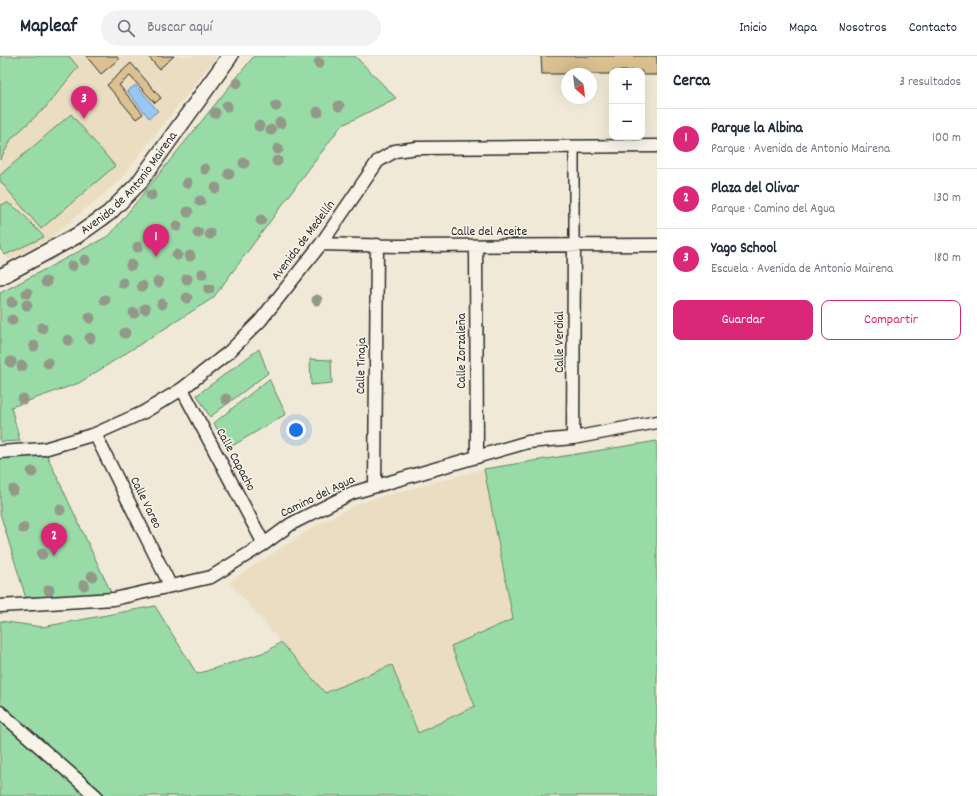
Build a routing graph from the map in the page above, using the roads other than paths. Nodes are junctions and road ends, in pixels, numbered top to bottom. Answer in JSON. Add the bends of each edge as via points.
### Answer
{"nodes":[{"id":1,"x":230,"y":56,"type":"edge"},
{"id":2,"x":657,"y":146,"type":"edge"},
{"id":3,"x":574,"y":147,"type":"junction"},
{"id":4,"x":321,"y":244,"type":"junction"},
{"id":5,"x":377,"y":245,"type":"junction"},
{"id":6,"x":476,"y":246,"type":"junction"},
{"id":7,"x":574,"y":246,"type":"junction"},
{"id":8,"x":657,"y":246,"type":"edge"},
{"id":9,"x":0,"y":277,"type":"edge"},
{"id":10,"x":182,"y":389,"type":"junction"},
{"id":11,"x":657,"y":422,"type":"edge"},
{"id":12,"x":95,"y":434,"type":"junction"},
{"id":13,"x":573,"y":438,"type":"junction"},
{"id":14,"x":0,"y":452,"type":"edge"},
{"id":15,"x":477,"y":457,"type":"junction"},
{"id":16,"x":375,"y":486,"type":"junction"},
{"id":17,"x":264,"y":544,"type":"junction"},
{"id":18,"x":170,"y":585,"type":"junction"},
{"id":19,"x":0,"y":606,"type":"edge"},
{"id":20,"x":0,"y":712,"type":"edge"},
{"id":21,"x":96,"y":796,"type":"edge"}],
"edges":[{"from":1,"to":9,"type":"street","name":"Avenida de Antonio Mairena","via":[[138,184],[109,213],[78,236]]},
{"from":2,"to":3,"type":"street","name":"Avenida de Medellín"},
{"from":3,"to":4,"type":"street","name":"Avenida de Medellín","via":[[417,148],[395,152],[378,161]]},
{"from":3,"to":7,"type":"street"},
{"from":4,"to":5,"type":"street","name":"Calle del Aceite"},
{"from":4,"to":10,"type":"street","name":"Avenida de Medellín","via":[[260,321],[229,352]]},
{"from":5,"to":6,"type":"street","name":"Calle del Aceite"},
{"from":5,"to":16,"type":"street","name":"Calle Tinaja"},
{"from":6,"to":7,"type":"street","name":"Calle del Aceite"},
{"from":6,"to":15,"type":"street","name":"Calle Zorzaleña"},
{"from":7,"to":8,"type":"street","name":"Calle del Aceite"},
{"from":7,"to":13,"type":"street","name":"Calle Verdial"},
{"from":10,"to":12,"type":"street","name":"Avenida de Medellín","via":[[144,412]]},
{"from":10,"to":17,"type":"street","name":"Calle Capacho"},
{"from":11,"to":13,"type":"street","name":"Camino del Agua"},
{"from":12,"to":14,"type":"street","name":"Avenida de Medellín","via":[[44,449]]},
{"from":12,"to":18,"type":"street","name":"Calle Vareo"},
{"from":13,"to":15,"type":"street","name":"Camino del Agua","via":[[528,442]]},
{"from":15,"to":16,"type":"street","name":"Camino del Agua"},
{"from":16,"to":17,"type":"street","name":"Camino del Agua","via":[[352,493],[290,524]]},
{"from":17,"to":18,"type":"street","name":"Camino del Agua","via":[[211,577]]},
{"from":18,"to":19,"type":"street","name":"Camino del Agua","via":[[114,599]]},
{"from":20,"to":21,"type":"street"}]}
